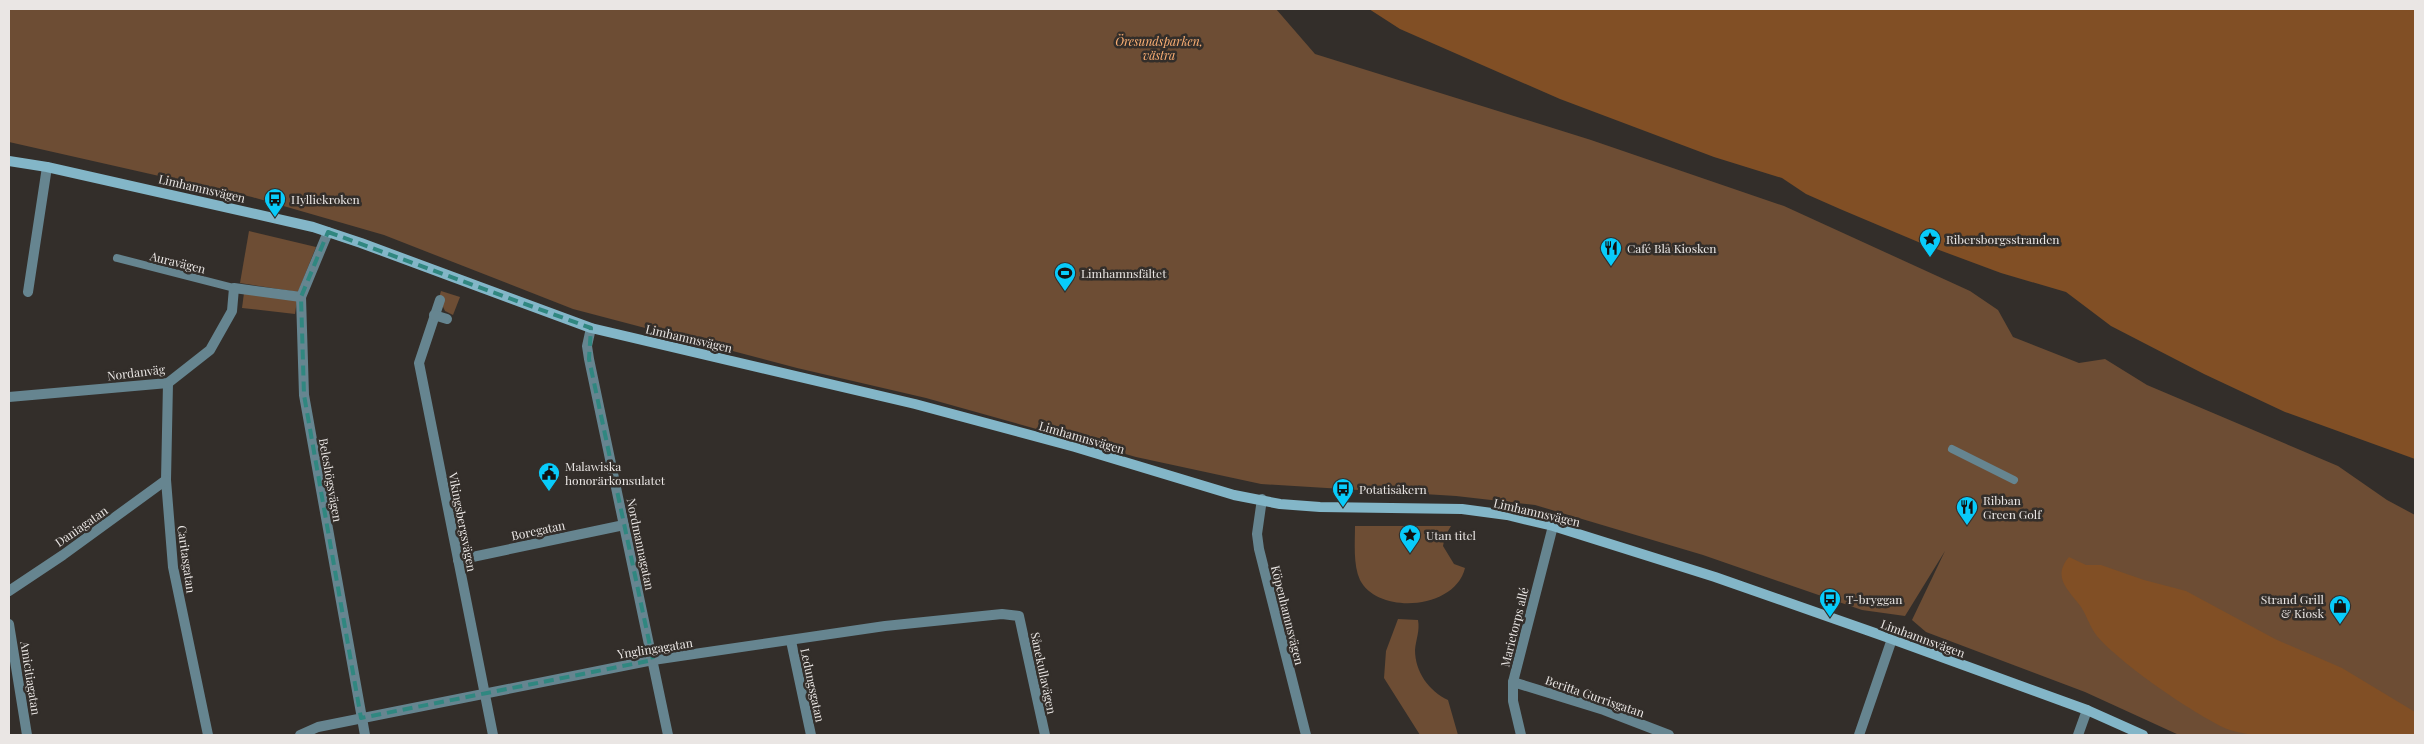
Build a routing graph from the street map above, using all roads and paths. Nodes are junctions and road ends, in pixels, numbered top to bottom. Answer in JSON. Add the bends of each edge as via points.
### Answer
{"nodes":[{"id":1,"x":9,"y":161,"type":"edge"},
{"id":2,"x":47,"y":167,"type":"junction"},
{"id":3,"x":328,"y":232,"type":"junction"},
{"id":4,"x":117,"y":258,"type":"dead end"},
{"id":5,"x":234,"y":288,"type":"junction"},
{"id":6,"x":28,"y":292,"type":"dead end"},
{"id":7,"x":301,"y":297,"type":"junction"},
{"id":8,"x":440,"y":300,"type":"dead end"},
{"id":9,"x":434,"y":315,"type":"junction"},
{"id":10,"x":447,"y":319,"type":"dead end"},
{"id":11,"x":591,"y":328,"type":"junction"},
{"id":12,"x":168,"y":383,"type":"junction"},
{"id":13,"x":9,"y":397,"type":"edge"},
{"id":14,"x":1952,"y":449,"type":"dead end"},
{"id":15,"x":166,"y":480,"type":"junction"},
{"id":16,"x":2014,"y":480,"type":"dead end"},
{"id":17,"x":1262,"y":500,"type":"junction"},
{"id":18,"x":624,"y":525,"type":"junction"},
{"id":19,"x":1553,"y":526,"type":"junction"},
{"id":20,"x":458,"y":560,"type":"junction"},
{"id":21,"x":9,"y":591,"type":"edge"},
{"id":22,"x":1019,"y":616,"type":"joint"},
{"id":23,"x":9,"y":624,"type":"edge"},
{"id":24,"x":1892,"y":639,"type":"junction"},
{"id":25,"x":791,"y":641,"type":"junction"},
{"id":26,"x":653,"y":660,"type":"junction"},
{"id":27,"x":1513,"y":682,"type":"junction"},
{"id":28,"x":484,"y":693,"type":"junction"},
{"id":29,"x":2087,"y":710,"type":"junction"},
{"id":30,"x":361,"y":718,"type":"junction"},
{"id":31,"x":27,"y":735,"type":"edge"},
{"id":32,"x":208,"y":735,"type":"edge"},
{"id":33,"x":300,"y":735,"type":"edge"},
{"id":34,"x":365,"y":735,"type":"edge"},
{"id":35,"x":493,"y":735,"type":"edge"},
{"id":36,"x":668,"y":735,"type":"edge"},
{"id":37,"x":811,"y":735,"type":"edge"},
{"id":38,"x":1043,"y":735,"type":"edge"},
{"id":39,"x":1306,"y":735,"type":"edge"},
{"id":40,"x":1521,"y":735,"type":"edge"},
{"id":41,"x":1669,"y":735,"type":"edge"},
{"id":42,"x":1859,"y":735,"type":"edge"},
{"id":43,"x":2078,"y":735,"type":"edge"},
{"id":44,"x":2143,"y":735,"type":"edge"}],
"edges":[{"from":1,"to":2,"type":"main road","name":"Limhamnsvägen"},
{"from":2,"to":3,"type":"main road","name":"Limhamnsvägen"},
{"from":2,"to":6,"type":"street"},
{"from":3,"to":7,"type":"street","name":"Beleshögsvägen"},
{"from":3,"to":11,"type":"main road","name":"Limhamnsvägen"},
{"from":4,"to":5,"type":"street","name":"Auravägen"},
{"from":5,"to":7,"type":"street"},
{"from":5,"to":12,"type":"street","name":"Nordanväg","via":[[232,311],[210,350]]},
{"from":7,"to":30,"type":"street","name":"Beleshögsvägen","via":[[304,395]]},
{"from":8,"to":9,"type":"street","name":"Vikingsbergsvägen"},
{"from":9,"to":10,"type":"street"},
{"from":9,"to":20,"type":"street","name":"Vikingsbergsvägen","via":[[419,362]]},
{"from":11,"to":17,"type":"main road","name":"Limhamnsvägen","via":[[915,404],[1234,495]]},
{"from":11,"to":18,"type":"street","name":"Nordmannagatan","via":[[587,346],[589,359]]},
{"from":12,"to":13,"type":"street","name":"Nordanväg"},
{"from":12,"to":15,"type":"street","name":"Caritasgatan"},
{"from":14,"to":16,"type":"street"},
{"from":15,"to":21,"type":"street","name":"Daniagatan"},
{"from":15,"to":32,"type":"street","name":"Caritasgatan","via":[[173,567]]},
{"from":17,"to":19,"type":"main road","name":"Limhamnsvägen","via":[[1320,507],[1462,509]]},
{"from":17,"to":39,"type":"street","name":"Köpenhamnsvägen","via":[[1257,534],[1259,549]]},
{"from":18,"to":20,"type":"street","name":"Boregatan"},
{"from":18,"to":26,"type":"street","name":"Nordmannagatan"},
{"from":19,"to":24,"type":"main road","name":"Limhamnsvägen"},
{"from":19,"to":27,"type":"street","name":"Marietorps allé"},
{"from":20,"to":28,"type":"street","name":"Vikingsbergsvägen"},
{"from":22,"to":25,"type":"street","name":"Ynglingagatan","via":[[1002,614],[886,626]]},
{"from":22,"to":38,"type":"street","name":"Sånekullavägen"},
{"from":23,"to":31,"type":"street","name":"Amicitiagatan"},
{"from":24,"to":29,"type":"main road","name":"Limhamnsvägen"},
{"from":24,"to":42,"type":"street"},
{"from":25,"to":26,"type":"street","name":"Ynglingagatan"},
{"from":25,"to":37,"type":"street","name":"Ledungsgatan"},
{"from":26,"to":28,"type":"street","name":"Ynglingagatan"},
{"from":26,"to":36,"type":"street","name":"Nordmannagatan"},
{"from":27,"to":40,"type":"street","name":"Marietorps allé","via":[[1512,701]]},
{"from":27,"to":41,"type":"street","name":"Beritta Gurrisgatan","via":[[1604,710]]},
{"from":28,"to":30,"type":"street","name":"Ynglingagatan"},
{"from":28,"to":35,"type":"street","name":"Vikingsbergsvägen"},
{"from":29,"to":43,"type":"street"},
{"from":29,"to":44,"type":"main road","name":"Limhamnsvägen"},
{"from":30,"to":33,"type":"street","name":"Ynglingagatan","via":[[318,727]]},
{"from":30,"to":34,"type":"street","name":"Beleshögsvägen"}]}
